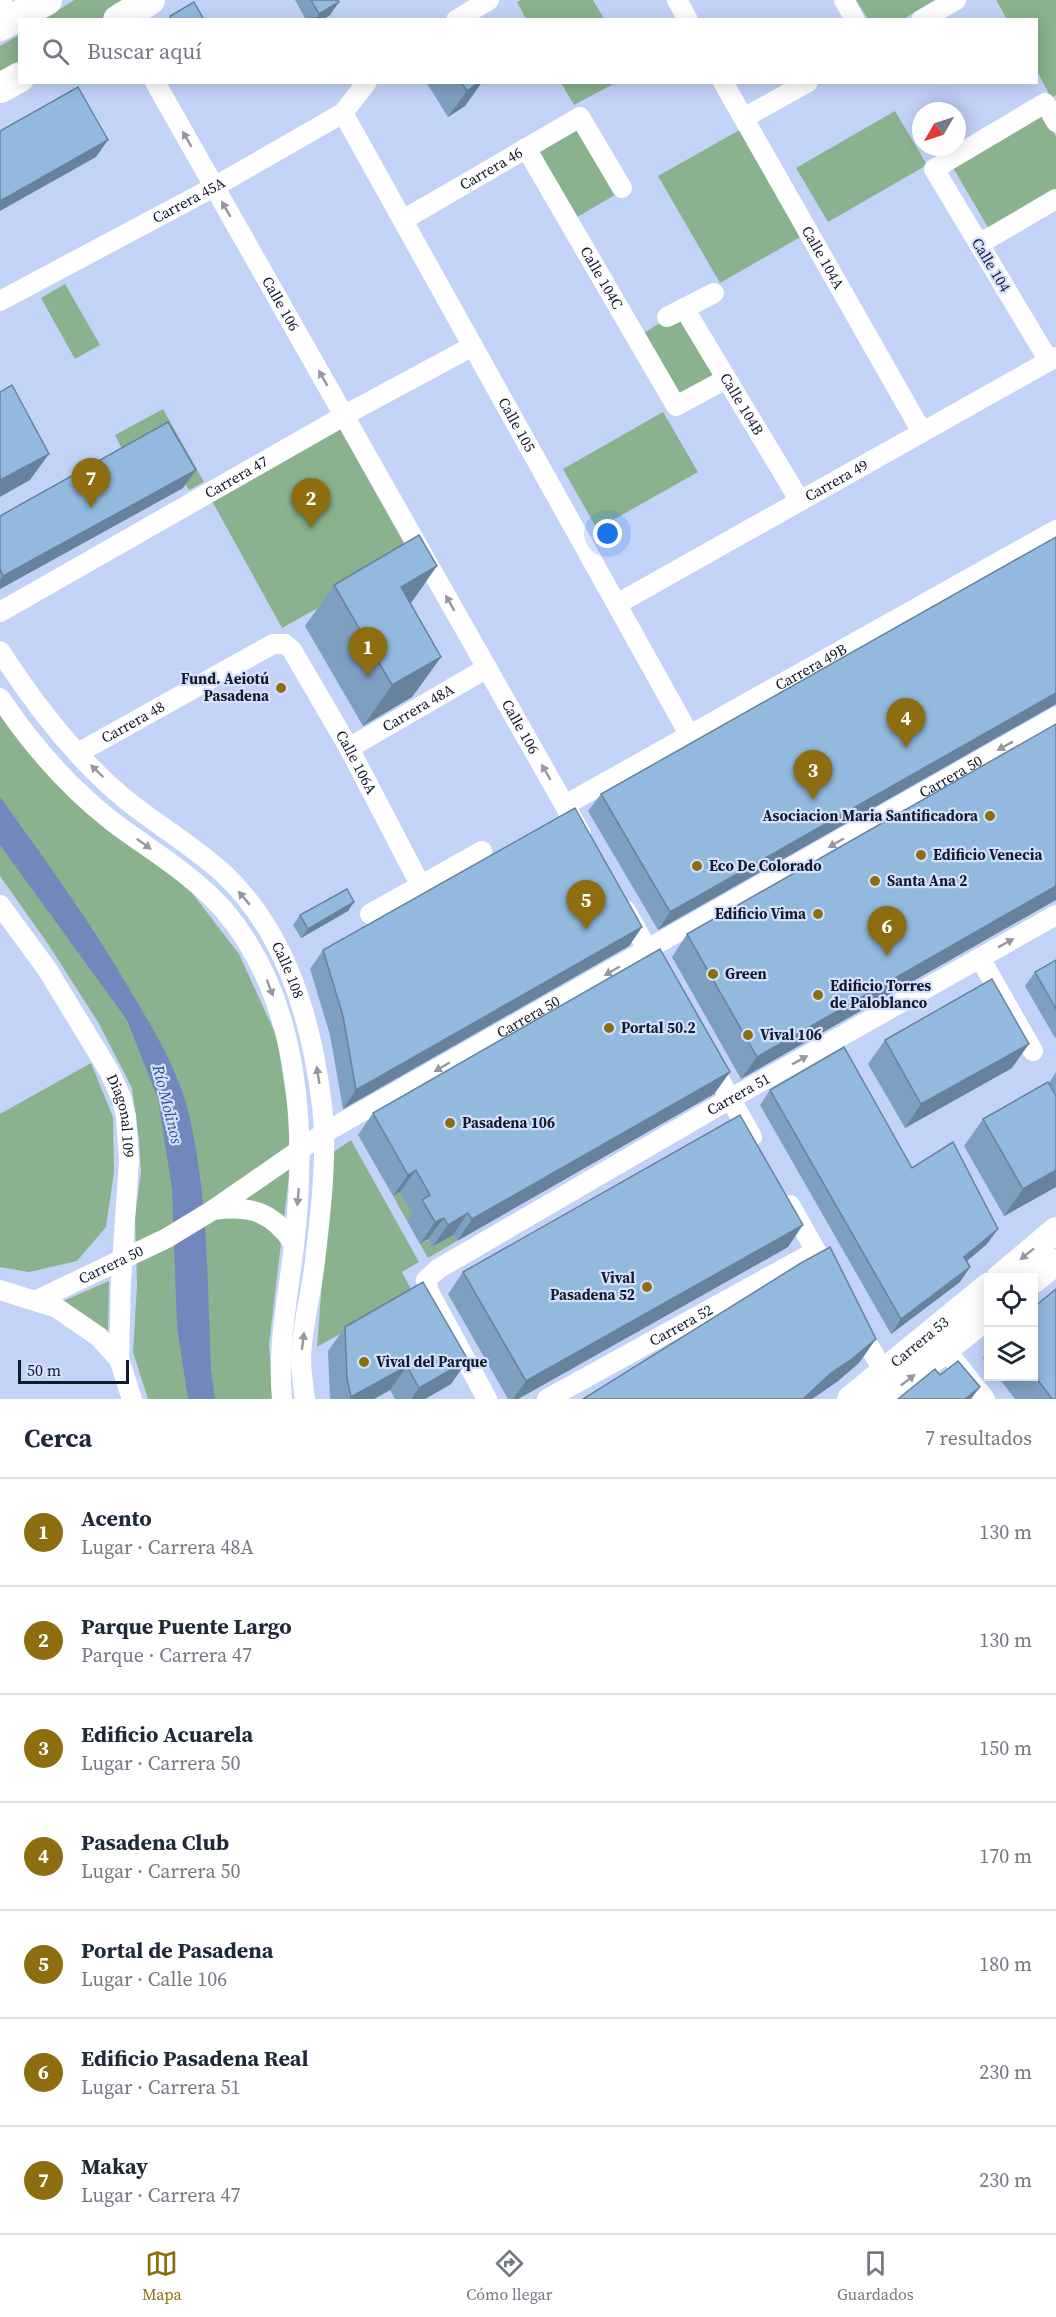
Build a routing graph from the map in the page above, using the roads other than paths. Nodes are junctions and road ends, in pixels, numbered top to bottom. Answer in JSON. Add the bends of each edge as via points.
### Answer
{"nodes":[{"id":1,"x":47,"y":0,"type":"edge"},
{"id":2,"x":150,"y":0,"type":"edge"},
{"id":3,"x":489,"y":0,"type":"edge"},
{"id":4,"x":677,"y":0,"type":"edge"},
{"id":5,"x":844,"y":0,"type":"edge"},
{"id":6,"x":956,"y":0,"type":"edge"},
{"id":7,"x":120,"y":18,"type":"edge"},
{"id":8,"x":459,"y":18,"type":"edge"},
{"id":9,"x":687,"y":18,"type":"edge"},
{"id":10,"x":854,"y":18,"type":"edge"},
{"id":11,"x":924,"y":18,"type":"edge"},
{"id":12,"x":0,"y":26,"type":"edge"},
{"id":13,"x":18,"y":78,"type":"edge"},
{"id":14,"x":155,"y":84,"type":"edge"},
{"id":15,"x":364,"y":84,"type":"edge"},
{"id":16,"x":724,"y":84,"type":"edge"},
{"id":17,"x":804,"y":84,"type":"edge"},
{"id":18,"x":0,"y":88,"type":"edge"},
{"id":19,"x":343,"y":113,"type":"junction"},
{"id":20,"x":744,"y":118,"type":"junction"},
{"id":21,"x":1056,"y":122,"type":"edge"},
{"id":22,"x":526,"y":148,"type":"junction"},
{"id":23,"x":214,"y":187,"type":"junction"},
{"id":24,"x":622,"y":188,"type":"dead end"},
{"id":25,"x":1056,"y":199,"type":"edge"},
{"id":26,"x":403,"y":220,"type":"junction"},
{"id":27,"x":979,"y":244,"type":"junction"},
{"id":28,"x":714,"y":293,"type":"dead end"},
{"id":29,"x":0,"y":301,"type":"edge"},
{"id":30,"x":472,"y":346,"type":"junction"},
{"id":31,"x":1052,"y":359,"type":"edge"},
{"id":32,"x":726,"y":379,"type":"junction"},
{"id":33,"x":344,"y":416,"type":"junction"},
{"id":34,"x":922,"y":432,"type":"junction"},
{"id":35,"x":800,"y":501,"type":"junction"},
{"id":36,"x":1056,"y":530,"type":"edge"},
{"id":37,"x":617,"y":604,"type":"junction"},
{"id":38,"x":0,"y":612,"type":"edge"},
{"id":39,"x":285,"y":644,"type":"joint"},
{"id":40,"x":0,"y":651,"type":"edge"},
{"id":41,"x":487,"y":668,"type":"junction"},
{"id":42,"x":0,"y":698,"type":"edge"},
{"id":43,"x":1056,"y":717,"type":"edge"},
{"id":44,"x":690,"y":735,"type":"junction"},
{"id":45,"x":349,"y":748,"type":"junction"},
{"id":46,"x":78,"y":753,"type":"junction"},
{"id":47,"x":565,"y":806,"type":"junction"},
{"id":48,"x":588,"y":845,"type":"edge"},
{"id":49,"x":482,"y":851,"type":"dead end"},
{"id":50,"x":421,"y":885,"type":"junction"},
{"id":51,"x":616,"y":894,"type":"edge"},
{"id":52,"x":0,"y":905,"type":"edge"},
{"id":53,"x":370,"y":914,"type":"dead end"},
{"id":54,"x":1056,"y":915,"type":"edge"},
{"id":55,"x":648,"y":950,"type":"junction"},
{"id":56,"x":980,"y":958,"type":"junction"},
{"id":57,"x":674,"y":998,"type":"edge"},
{"id":58,"x":703,"y":1049,"type":"edge"},
{"id":59,"x":1033,"y":1051,"type":"dead end"},
{"id":60,"x":730,"y":1099,"type":"junction"},
{"id":61,"x":324,"y":1133,"type":"junction"},
{"id":62,"x":300,"y":1149,"type":"junction"},
{"id":63,"x":760,"y":1151,"type":"edge"},
{"id":64,"x":782,"y":1191,"type":"edge"},
{"id":65,"x":209,"y":1213,"type":"junction"},
{"id":66,"x":1056,"y":1230,"type":"edge"},
{"id":67,"x":294,"y":1245,"type":"junction"},
{"id":68,"x":816,"y":1251,"type":"junction"},
{"id":69,"x":122,"y":1260,"type":"junction"},
{"id":70,"x":1056,"y":1263,"type":"edge"},
{"id":71,"x":1005,"y":1273,"type":"edge"},
{"id":72,"x":1038,"y":1277,"type":"edge"},
{"id":73,"x":0,"y":1290,"type":"edge"},
{"id":74,"x":838,"y":1290,"type":"edge"},
{"id":75,"x":984,"y":1290,"type":"edge"},
{"id":76,"x":38,"y":1300,"type":"junction"},
{"id":77,"x":849,"y":1310,"type":"edge"},
{"id":78,"x":984,"y":1318,"type":"edge"},
{"id":79,"x":932,"y":1347,"type":"junction"},
{"id":80,"x":120,"y":1359,"type":"junction"},
{"id":81,"x":884,"y":1372,"type":"junction"},
{"id":82,"x":132,"y":1399,"type":"edge"},
{"id":83,"x":282,"y":1399,"type":"edge"},
{"id":84,"x":305,"y":1399,"type":"edge"},
{"id":85,"x":487,"y":1399,"type":"edge"},
{"id":86,"x":547,"y":1399,"type":"edge"},
{"id":87,"x":850,"y":1399,"type":"edge"},
{"id":88,"x":883,"y":1399,"type":"edge"},
{"id":89,"x":963,"y":1399,"type":"edge"},
{"id":90,"x":985,"y":1399,"type":"edge"}],
"edges":[{"from":1,"to":12,"type":"highway"},
{"from":2,"to":7,"type":"highway"},
{"from":3,"to":8,"type":"street"},
{"from":4,"to":9,"type":"street"},
{"from":5,"to":10,"type":"street"},
{"from":6,"to":11,"type":"street"},
{"from":13,"to":18,"type":"highway"},
{"from":23,"to":14,"type":"street","name":"Calle 106","one_way":true},
{"from":15,"to":19,"type":"street","name":"Carrera 45A"},
{"from":16,"to":20,"type":"street","name":"Calle 104A"},
{"from":17,"to":20,"type":"street"},
{"from":19,"to":23,"type":"street","name":"Carrera 45A"},
{"from":19,"to":26,"type":"street","name":"Calle 105"},
{"from":20,"to":34,"type":"street","name":"Calle 104A"},
{"from":21,"to":27,"type":"street","name":"Calle 104","via":[[1045,103],[934,169]]},
{"from":22,"to":24,"type":"street","name":"Carrera 46","via":[[580,117]]},
{"from":22,"to":26,"type":"street","name":"Carrera 46"},
{"from":22,"to":32,"type":"street","name":"Calle 104C","via":[[676,406]]},
{"from":23,"to":29,"type":"street","name":"Carrera 45A"},
{"from":33,"to":23,"type":"street","name":"Calle 106","one_way":true},
{"from":25,"to":27,"type":"street"},
{"from":26,"to":30,"type":"street","name":"Calle 105"},
{"from":27,"to":31,"type":"street","name":"Calle 104"},
{"from":28,"to":32,"type":"street","name":"Calle 104B","via":[[675,313]]},
{"from":30,"to":33,"type":"street","name":"Carrera 47"},
{"from":30,"to":37,"type":"street","name":"Calle 105"},
{"from":31,"to":34,"type":"street","name":"Carrera 49"},
{"from":32,"to":35,"type":"street","name":"Calle 104B"},
{"from":33,"to":38,"type":"street","name":"Carrera 47"},
{"from":41,"to":33,"type":"street","name":"Calle 106","one_way":true},
{"from":34,"to":35,"type":"street","name":"Carrera 49"},
{"from":35,"to":37,"type":"street","name":"Carrera 49"},
{"from":36,"to":44,"type":"street","name":"Carrera 49B"},
{"from":37,"to":44,"type":"street","name":"Calle 105"},
{"from":39,"to":45,"type":"street","name":"Calle 106A"},
{"from":39,"to":46,"type":"street","name":"Carrera 48","via":[[273,644]]},
{"from":40,"to":46,"type":"street","name":"Calle 108","via":[[34,703]]},
{"from":41,"to":45,"type":"street","name":"Carrera 48A"},
{"from":47,"to":41,"type":"street","name":"Calle 106","one_way":true},
{"from":42,"to":62,"type":"street","name":"Calle 108","one_way":true,"via":[[57,771],[112,820],[204,890],[246,942],[268,982],[282,1020]]},
{"from":43,"to":55,"type":"street","name":"Carrera 50","one_way":true},
{"from":44,"to":47,"type":"street","name":"Carrera 49B"},
{"from":45,"to":50,"type":"street","name":"Calle 106A"},
{"from":61,"to":46,"type":"street","name":"Calle 108","one_way":true,"via":[[318,1074],[298,990],[269,932],[224,874],[124,799]]},
{"from":47,"to":48,"type":"street","name":"Calle 106"},
{"from":49,"to":50,"type":"street"},
{"from":50,"to":53,"type":"street"},
{"from":51,"to":55,"type":"street"},
{"from":52,"to":69,"type":"street","name":"Diagonal 109","via":[[47,969],[121,1097],[129,1160]]},
{"from":56,"to":54,"type":"street","name":"Carrera 51","one_way":true},
{"from":55,"to":57,"type":"street"},
{"from":55,"to":61,"type":"street","name":"Carrera 50","one_way":true},
{"from":56,"to":59,"type":"street"},
{"from":60,"to":56,"type":"street","name":"Carrera 51","one_way":true},
{"from":58,"to":60,"type":"street"},
{"from":60,"to":63,"type":"street"},
{"from":60,"to":85,"type":"street","name":"Carrera 51","via":[[438,1269],[426,1280]]},
{"from":61,"to":62,"type":"street","name":"Carrera 50"},
{"from":84,"to":61,"type":"street","name":"Calle 108","one_way":true,"via":[[301,1359],[314,1268]]},
{"from":62,"to":65,"type":"street","name":"Carrera 50"},
{"from":62,"to":67,"type":"street","name":"Calle 108","one_way":true},
{"from":64,"to":68,"type":"street"},
{"from":65,"to":67,"type":"street","via":[[231,1208],[258,1212],[272,1218]]},
{"from":65,"to":69,"type":"street","name":"Carrera 50"},
{"from":66,"to":71,"type":"main road","one_way":true},
{"from":67,"to":83,"type":"street","name":"Calle 108","via":[[281,1342]]},
{"from":68,"to":74,"type":"street"},
{"from":68,"to":86,"type":"street","name":"Carrera 52"},
{"from":69,"to":76,"type":"street","name":"Carrera 50"},
{"from":69,"to":80,"type":"street","name":"Diagonal 109"},
{"from":70,"to":72,"type":"main road"},
{"from":73,"to":76,"type":"street"},
{"from":75,"to":79,"type":"main road","name":"Carrera 53"},
{"from":76,"to":80,"type":"street","via":[[81,1323]]},
{"from":77,"to":81,"type":"street"},
{"from":78,"to":79,"type":"main road","name":"Carrera 53"},
{"from":79,"to":81,"type":"main road","name":"Carrera 53"},
{"from":88,"to":79,"type":"main road","name":"Carrera 53","one_way":true},
{"from":79,"to":89,"type":"street"},
{"from":79,"to":90,"type":"street"},
{"from":80,"to":82,"type":"street"},
{"from":81,"to":87,"type":"main road","name":"Carrera 53"}]}
